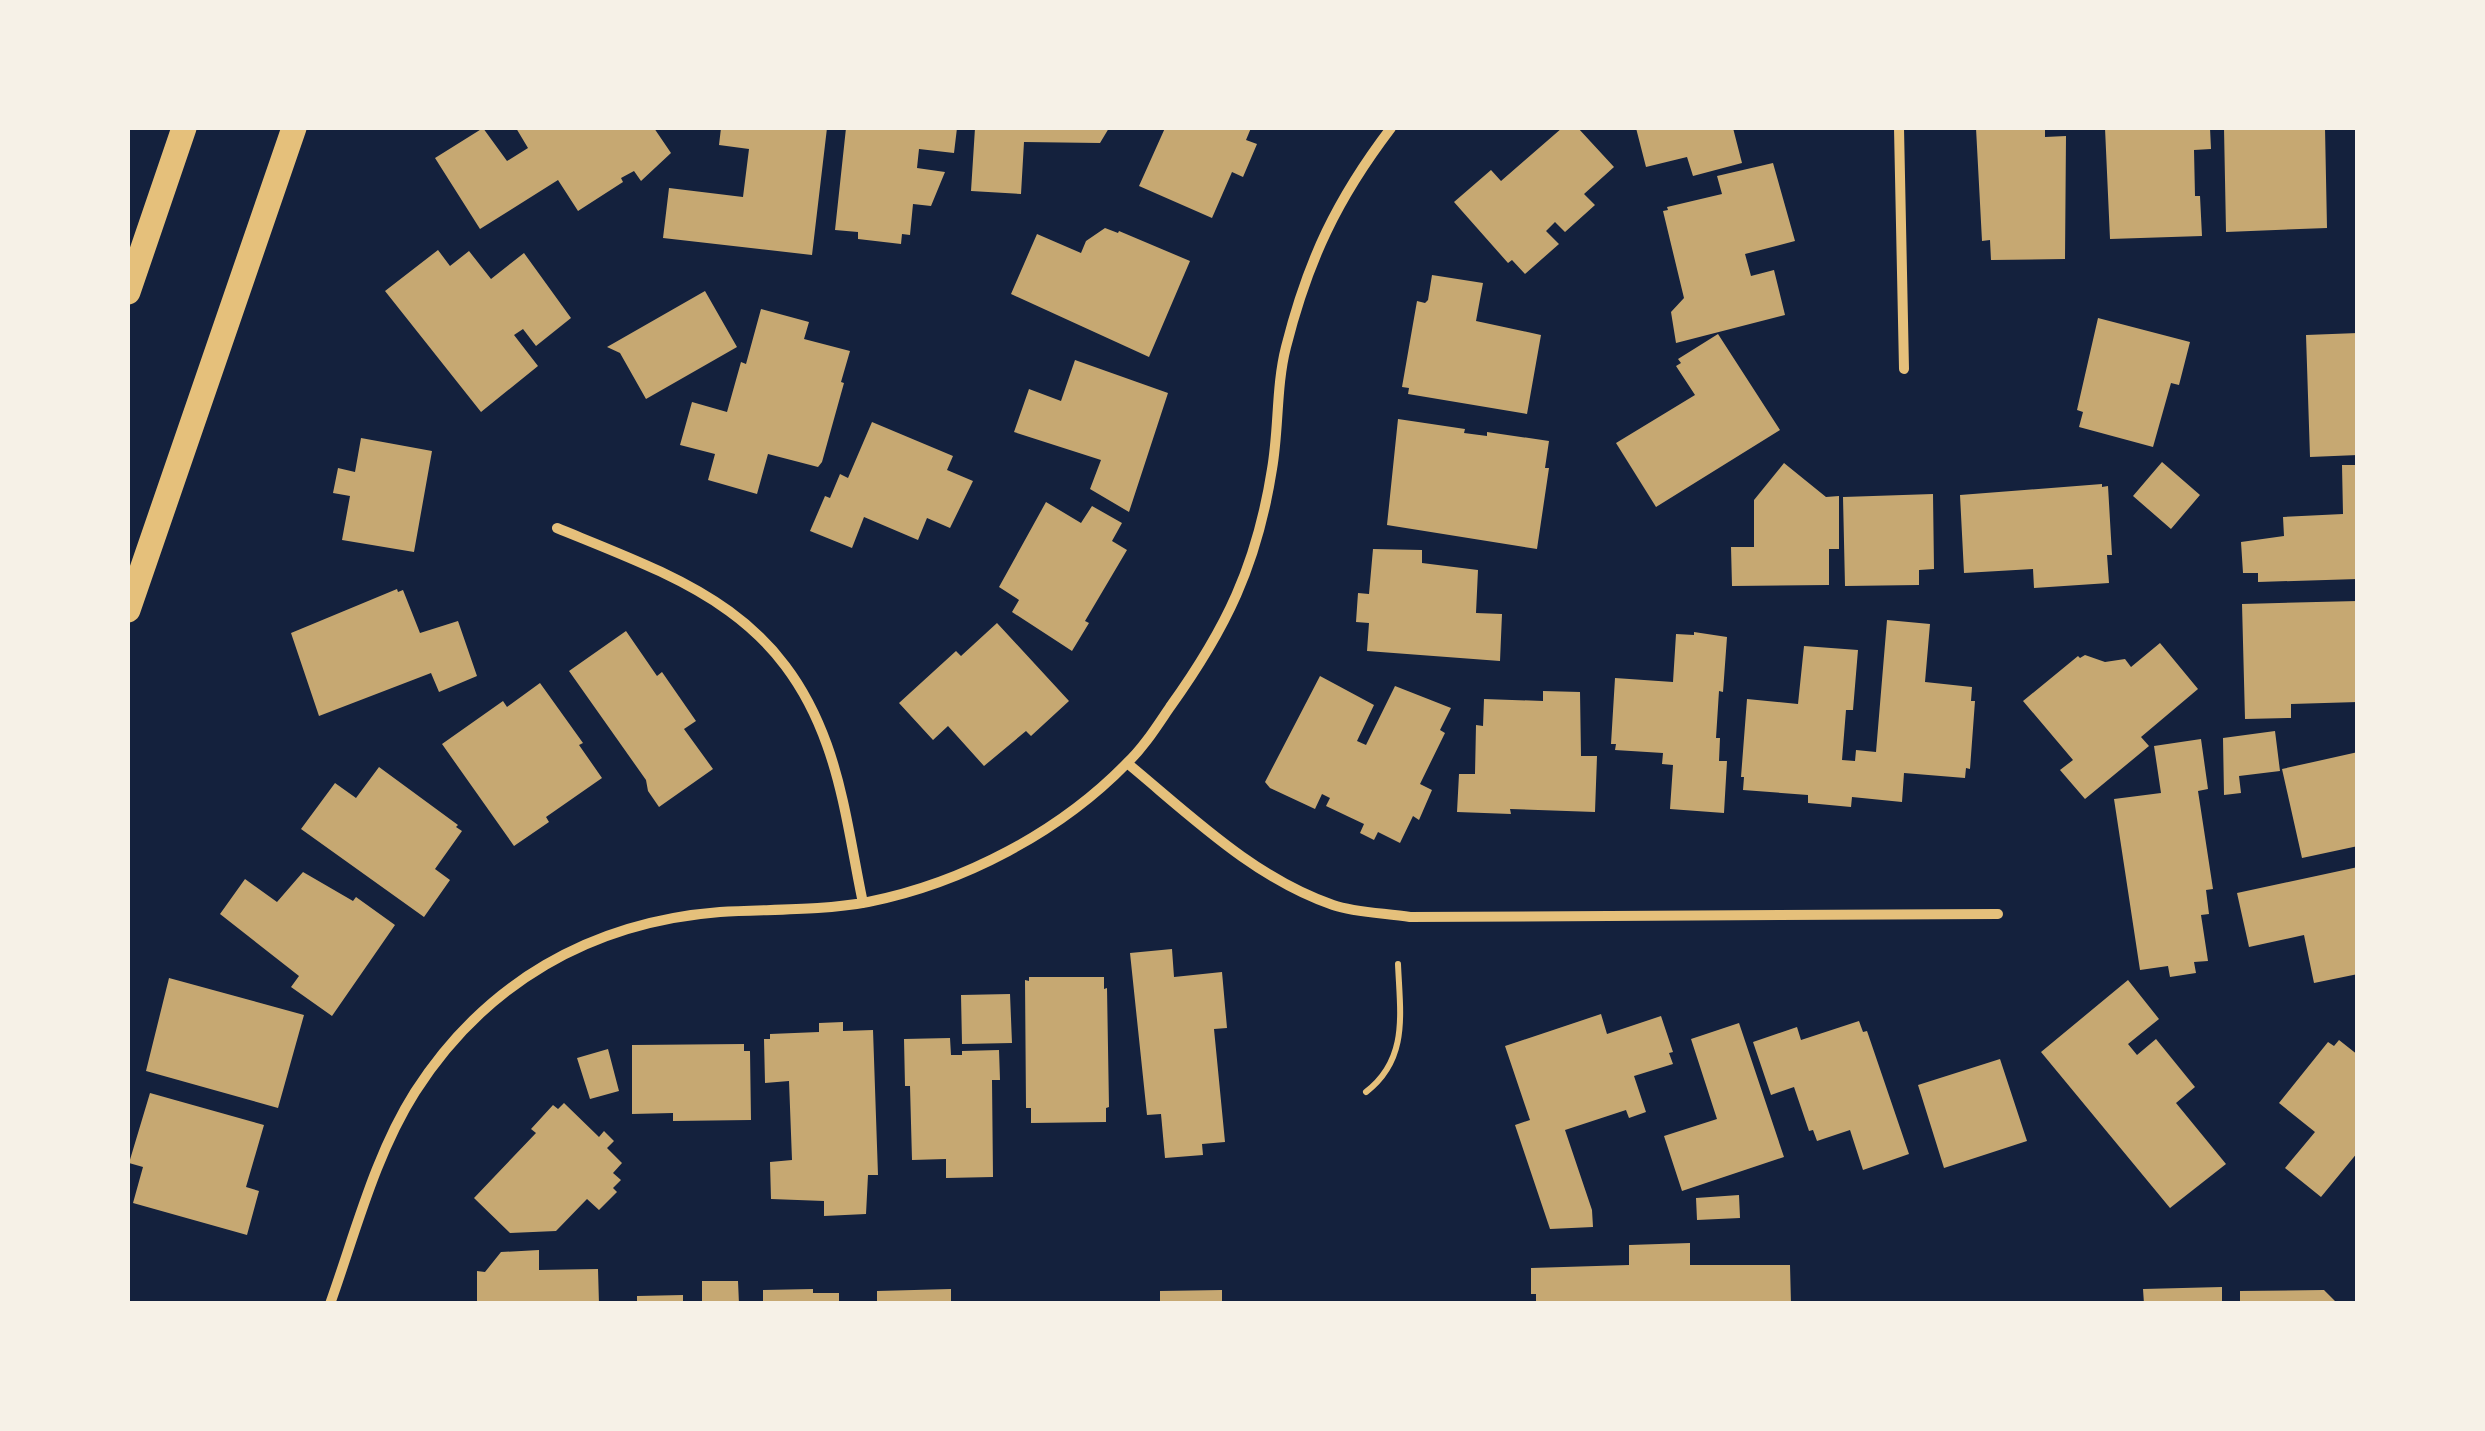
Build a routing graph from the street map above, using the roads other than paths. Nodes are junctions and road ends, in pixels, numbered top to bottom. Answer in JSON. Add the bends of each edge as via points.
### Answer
{"nodes":[{"id":1,"x":184,"y":128,"type":"edge"},
{"id":2,"x":294,"y":128,"type":"edge"},
{"id":3,"x":1391,"y":128,"type":"edge"},
{"id":4,"x":1898,"y":128,"type":"edge"},
{"id":5,"x":128,"y":292,"type":"edge"},
{"id":6,"x":1904,"y":369,"type":"dead end"},
{"id":7,"x":557,"y":528,"type":"dead end"},
{"id":8,"x":128,"y":610,"type":"edge"},
{"id":9,"x":1127,"y":763,"type":"junction"},
{"id":10,"x":863,"y":903,"type":"junction"},
{"id":11,"x":1998,"y":914,"type":"dead end"},
{"id":12,"x":330,"y":1304,"type":"edge"}],
"edges":[{"from":1,"to":5,"type":"main road"},
{"from":2,"to":8,"type":"main road"},
{"from":3,"to":9,"type":"street","via":[[1318,242],[1284,350],[1272,468],[1250,566],[1208,654]]},
{"from":4,"to":6,"type":"street"},
{"from":7,"to":10,"type":"street","via":[[722,604],[774,649],[798,680],[829,749]]},
{"from":9,"to":10,"type":"street","via":[[1069,812],[993,859],[918,890]]},
{"from":9,"to":11,"type":"street","via":[[1258,867],[1335,906],[1410,917]]},
{"from":10,"to":12,"type":"street","via":[[654,922],[584,944],[502,993],[459,1034],[414,1094]]}]}
